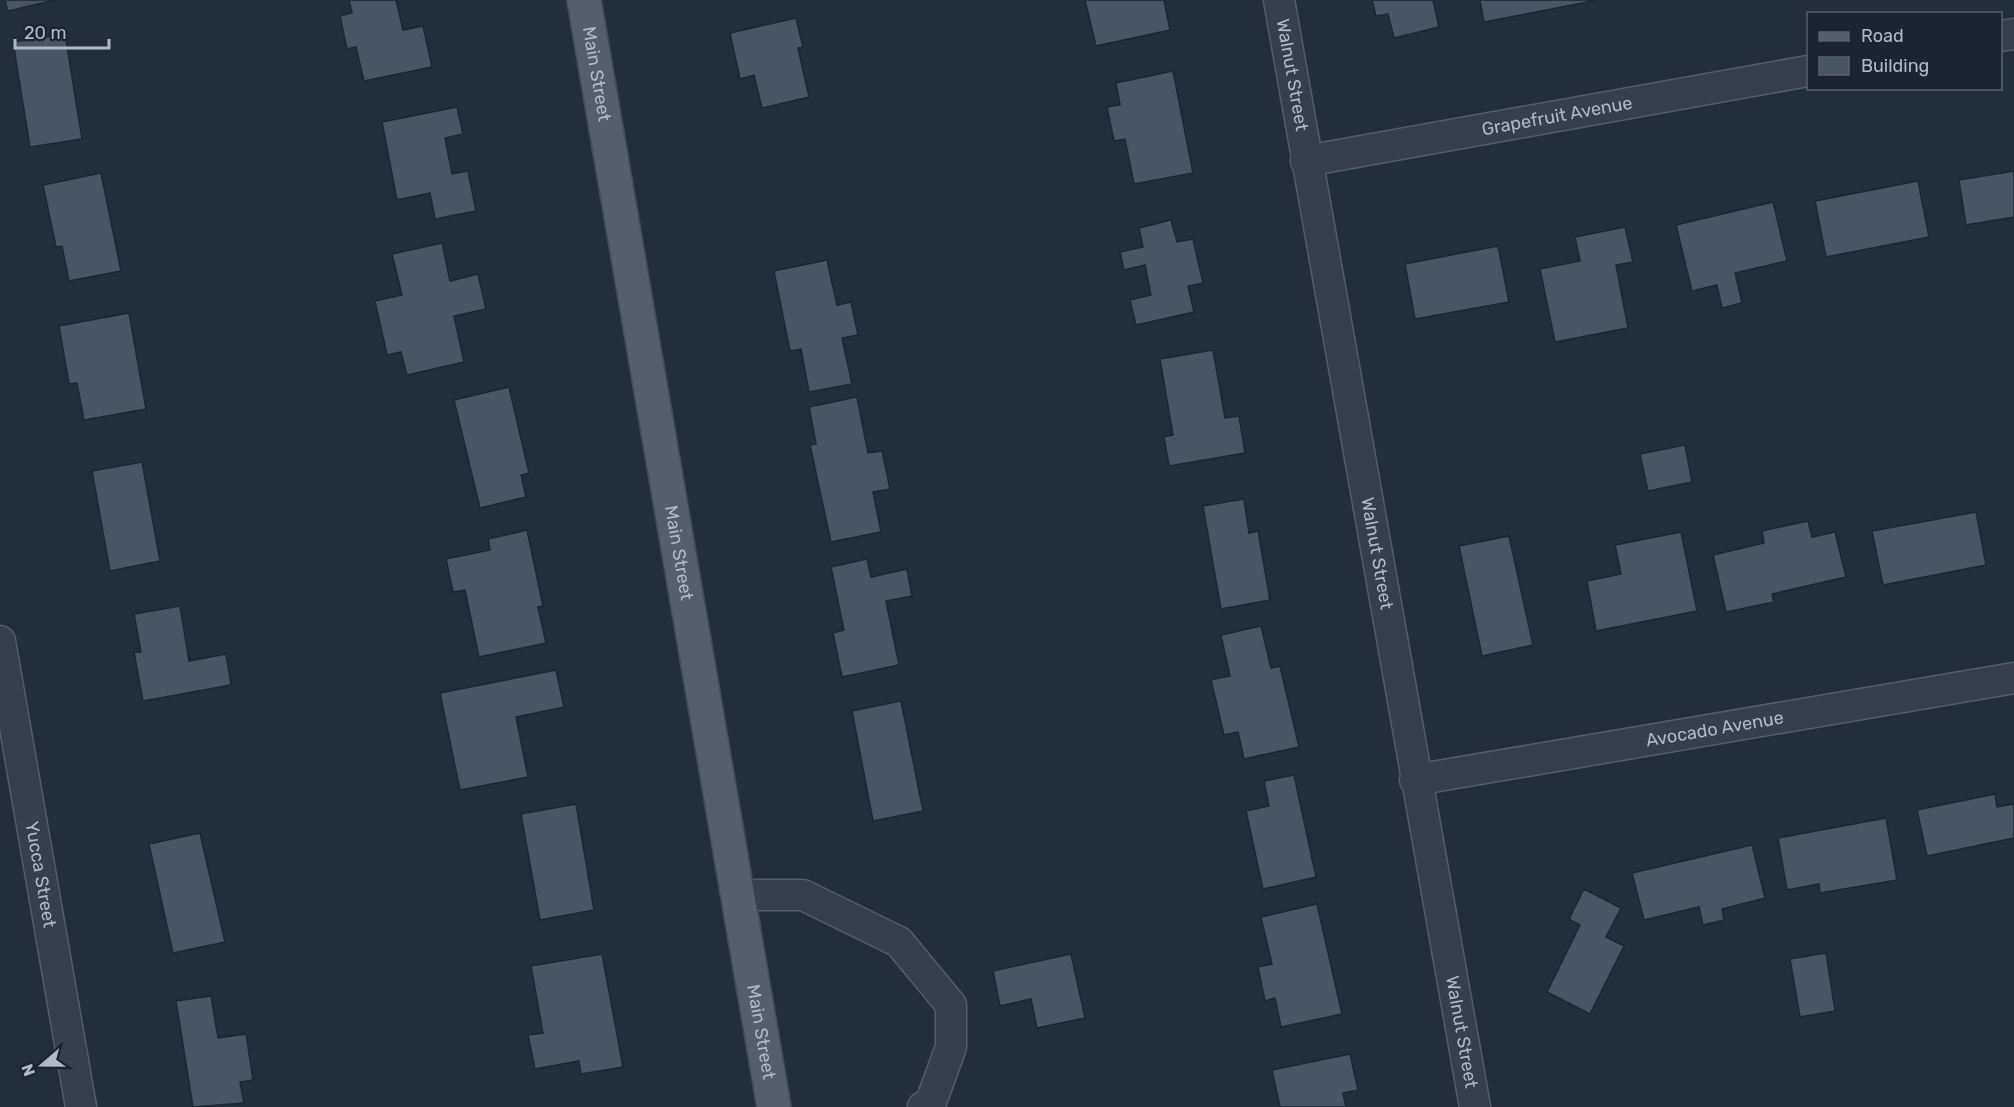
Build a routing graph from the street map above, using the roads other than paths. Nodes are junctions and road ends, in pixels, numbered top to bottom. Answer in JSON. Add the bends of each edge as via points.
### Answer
{"nodes":[{"id":1,"x":584,"y":0,"type":"edge"},
{"id":2,"x":1279,"y":0,"type":"edge"},
{"id":3,"x":1807,"y":70,"type":"edge"},
{"id":4,"x":1306,"y":161,"type":"junction"},
{"id":5,"x":0,"y":641,"type":"edge"},
{"id":6,"x":2014,"y":678,"type":"edge"},
{"id":7,"x":1415,"y":780,"type":"junction"},
{"id":8,"x":738,"y":895,"type":"junction"},
{"id":9,"x":81,"y":1107,"type":"edge"},
{"id":10,"x":774,"y":1107,"type":"edge"},
{"id":11,"x":923,"y":1107,"type":"edge"},
{"id":12,"x":1476,"y":1107,"type":"edge"}],
"edges":[{"from":1,"to":8,"type":"main road","name":"Main Street"},
{"from":2,"to":4,"type":"street","name":"Walnut Street"},
{"from":3,"to":4,"type":"street","name":"Grapefruit Avenue"},
{"from":4,"to":7,"type":"street","name":"Walnut Street"},
{"from":5,"to":9,"type":"street","name":"Yucca Street"},
{"from":6,"to":7,"type":"street","name":"Avocado Avenue"},
{"from":7,"to":12,"type":"street","name":"Walnut Street"},
{"from":8,"to":10,"type":"main road","name":"Main Street"},
{"from":8,"to":11,"type":"street","via":[[803,895],[899,942],[951,1005],[951,1047],[931,1102]]}]}
